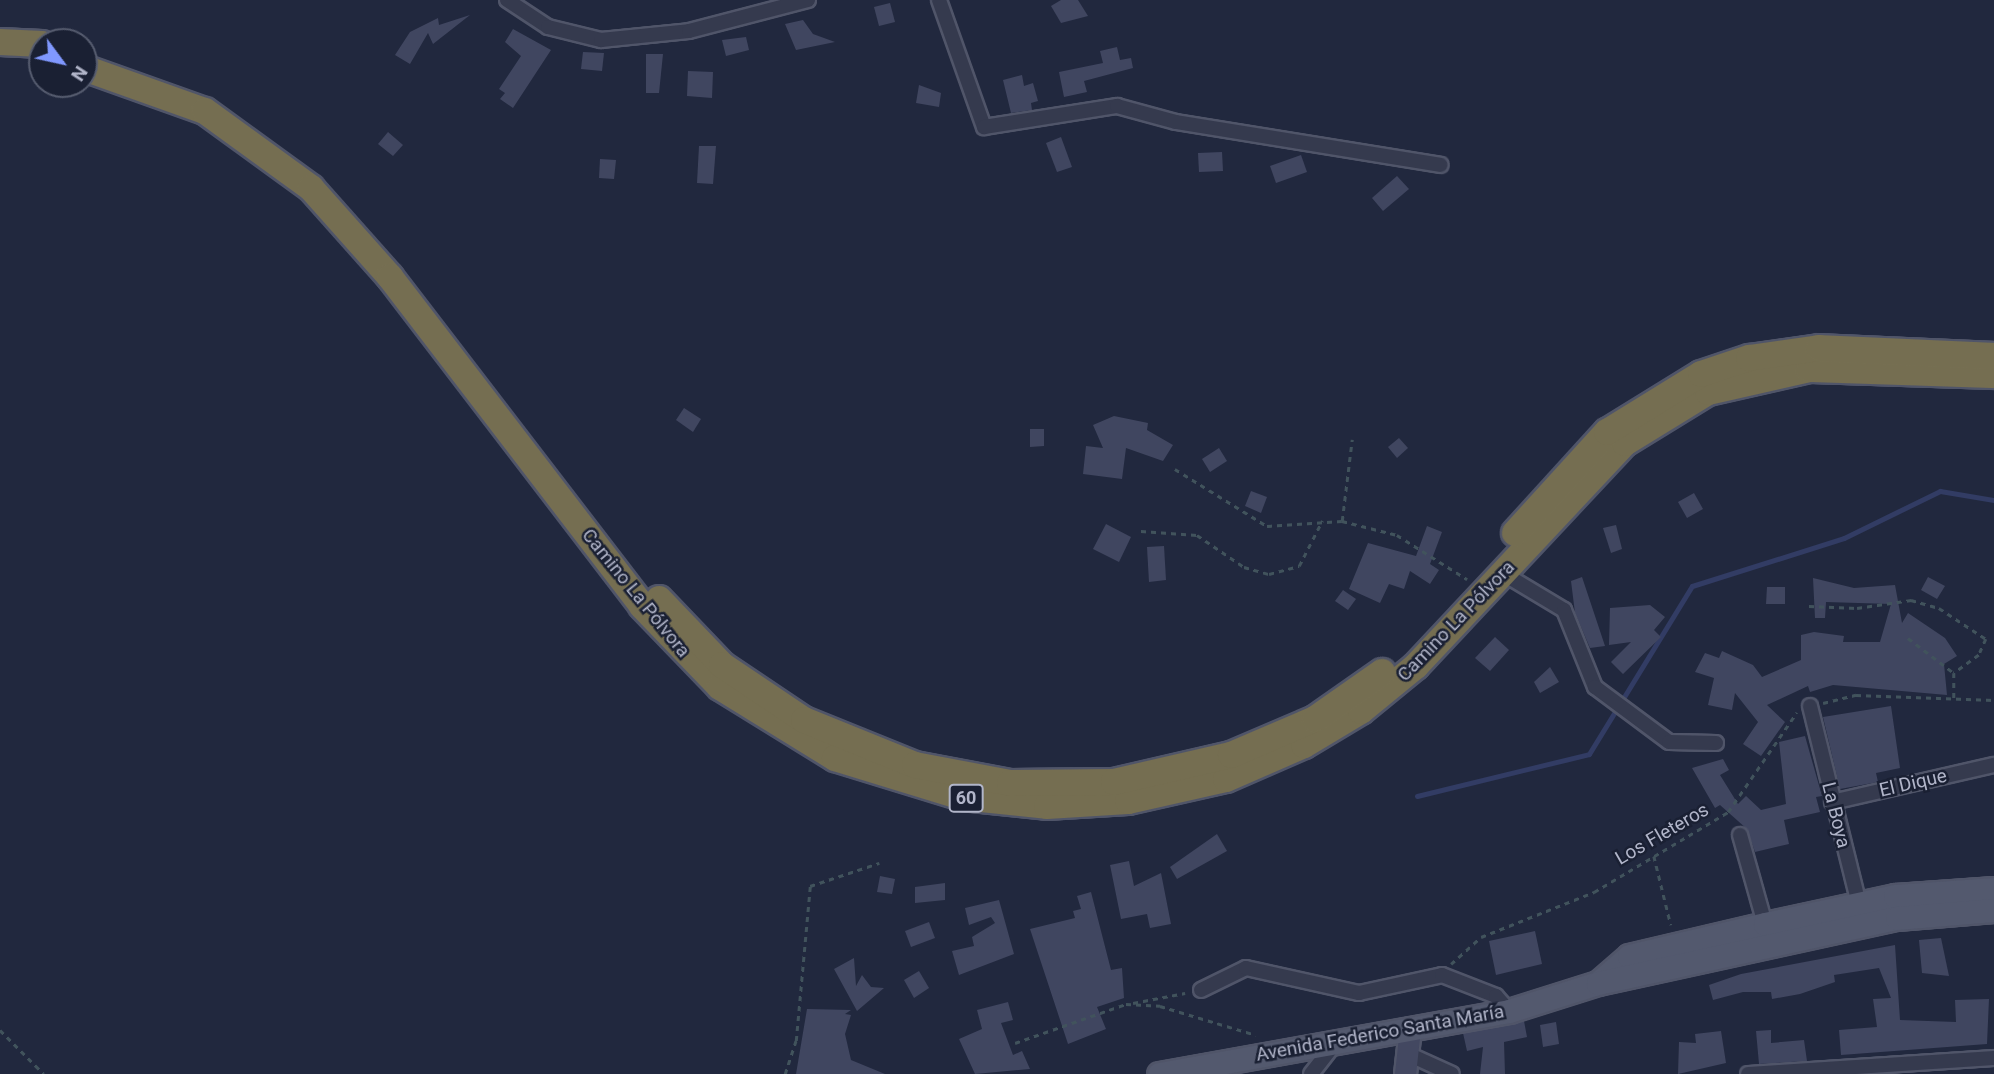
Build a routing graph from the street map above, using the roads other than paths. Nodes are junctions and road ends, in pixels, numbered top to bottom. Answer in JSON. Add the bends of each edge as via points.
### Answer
{"nodes":[{"id":1,"x":508,"y":0,"type":"edge"},
{"id":2,"x":808,"y":0,"type":"edge"},
{"id":3,"x":939,"y":0,"type":"edge"},
{"id":4,"x":0,"y":42,"type":"edge"},
{"id":5,"x":28,"y":43,"type":"edge"},
{"id":6,"x":98,"y":55,"type":"edge"},
{"id":7,"x":0,"y":60,"type":"edge"},
{"id":8,"x":28,"y":61,"type":"edge"},
{"id":9,"x":98,"y":73,"type":"edge"},
{"id":10,"x":1441,"y":165,"type":"dead end"},
{"id":11,"x":1994,"y":356,"type":"edge"},
{"id":12,"x":1994,"y":375,"type":"edge"},
{"id":13,"x":1504,"y":574,"type":"junction"},
{"id":14,"x":1810,"y":706,"type":"road end"},
{"id":15,"x":1716,"y":743,"type":"dead end"},
{"id":16,"x":1994,"y":765,"type":"edge"},
{"id":17,"x":1832,"y":802,"type":"junction"},
{"id":18,"x":1740,"y":835,"type":"dead end"},
{"id":19,"x":1994,"y":890,"type":"edge"},
{"id":20,"x":1994,"y":910,"type":"edge"},
{"id":21,"x":1862,"y":914,"type":"junction"},
{"id":22,"x":1765,"y":924,"type":"junction"},
{"id":23,"x":1648,"y":963,"type":"junction"},
{"id":24,"x":1201,"y":990,"type":"road end"},
{"id":25,"x":1509,"y":1011,"type":"junction"},
{"id":26,"x":1410,"y":1028,"type":"junction"},
{"id":27,"x":1338,"y":1039,"type":"junction"},
{"id":28,"x":1994,"y":1058,"type":"edge"},
{"id":29,"x":1407,"y":1064,"type":"edge"},
{"id":30,"x":1159,"y":1074,"type":"edge"},
{"id":31,"x":1311,"y":1074,"type":"edge"},
{"id":32,"x":1451,"y":1074,"type":"edge"},
{"id":33,"x":1748,"y":1074,"type":"edge"}],
"edges":[{"from":1,"to":2,"type":"street","via":[[548,27],[601,40],[689,31]]},
{"from":3,"to":10,"type":"street","via":[[984,127],[1117,106],[1176,122]]},
{"from":4,"to":5,"type":"highway"},
{"from":6,"to":11,"type":"highway","name":"Camino La Pólvora","number":"60","via":[[197,88],[309,162],[373,229],[682,625],[766,697],[883,755],[962,777],[1033,784],[1137,779],[1231,755],[1285,734],[1359,691],[1410,649],[1607,432],[1701,374],[1749,358],[1819,348]]},
{"from":7,"to":8,"type":"highway"},
{"from":9,"to":13,"type":"highway","name":"Camino La Pólvora","number":"60","via":[[205,111],[311,188],[390,277],[675,645],[761,717],[858,767],[938,792],[1019,804],[1101,804],[1200,787],[1275,760],[1361,712],[1433,651]]},
{"from":12,"to":13,"type":"highway","name":"Camino La Pólvora","number":"60","via":[[1809,369],[1708,392],[1625,443]]},
{"from":13,"to":15,"type":"street","via":[[1558,603],[1595,687],[1669,742]]},
{"from":14,"to":17,"type":"street","name":"La Boya"},
{"from":16,"to":17,"type":"street","name":"El Dique"},
{"from":17,"to":21,"type":"street","name":"La Boya"},
{"from":18,"to":22,"type":"street"},
{"from":19,"to":21,"type":"main road","name":"Avenida Federico Santa María"},
{"from":20,"to":21,"type":"main road","name":"Avenida Federico Santa María"},
{"from":21,"to":22,"type":"main road","name":"Avenida Federico Santa María"},
{"from":21,"to":23,"type":"main road","name":"Avenida Federico Santa María"},
{"from":22,"to":23,"type":"main road","name":"Avenida Federico Santa María"},
{"from":23,"to":25,"type":"main road","name":"Avenida Federico Santa María"},
{"from":24,"to":25,"type":"street","via":[[1246,968],[1359,993],[1442,975],[1496,996]]},
{"from":25,"to":26,"type":"main road","name":"Avenida Federico Santa María"},
{"from":26,"to":27,"type":"main road","name":"Avenida Federico Santa María"},
{"from":26,"to":29,"type":"main road"},
{"from":27,"to":30,"type":"main road","name":"Avenida Federico Santa María"},
{"from":27,"to":31,"type":"street"},
{"from":28,"to":33,"type":"street"},
{"from":29,"to":32,"type":"street"}]}
